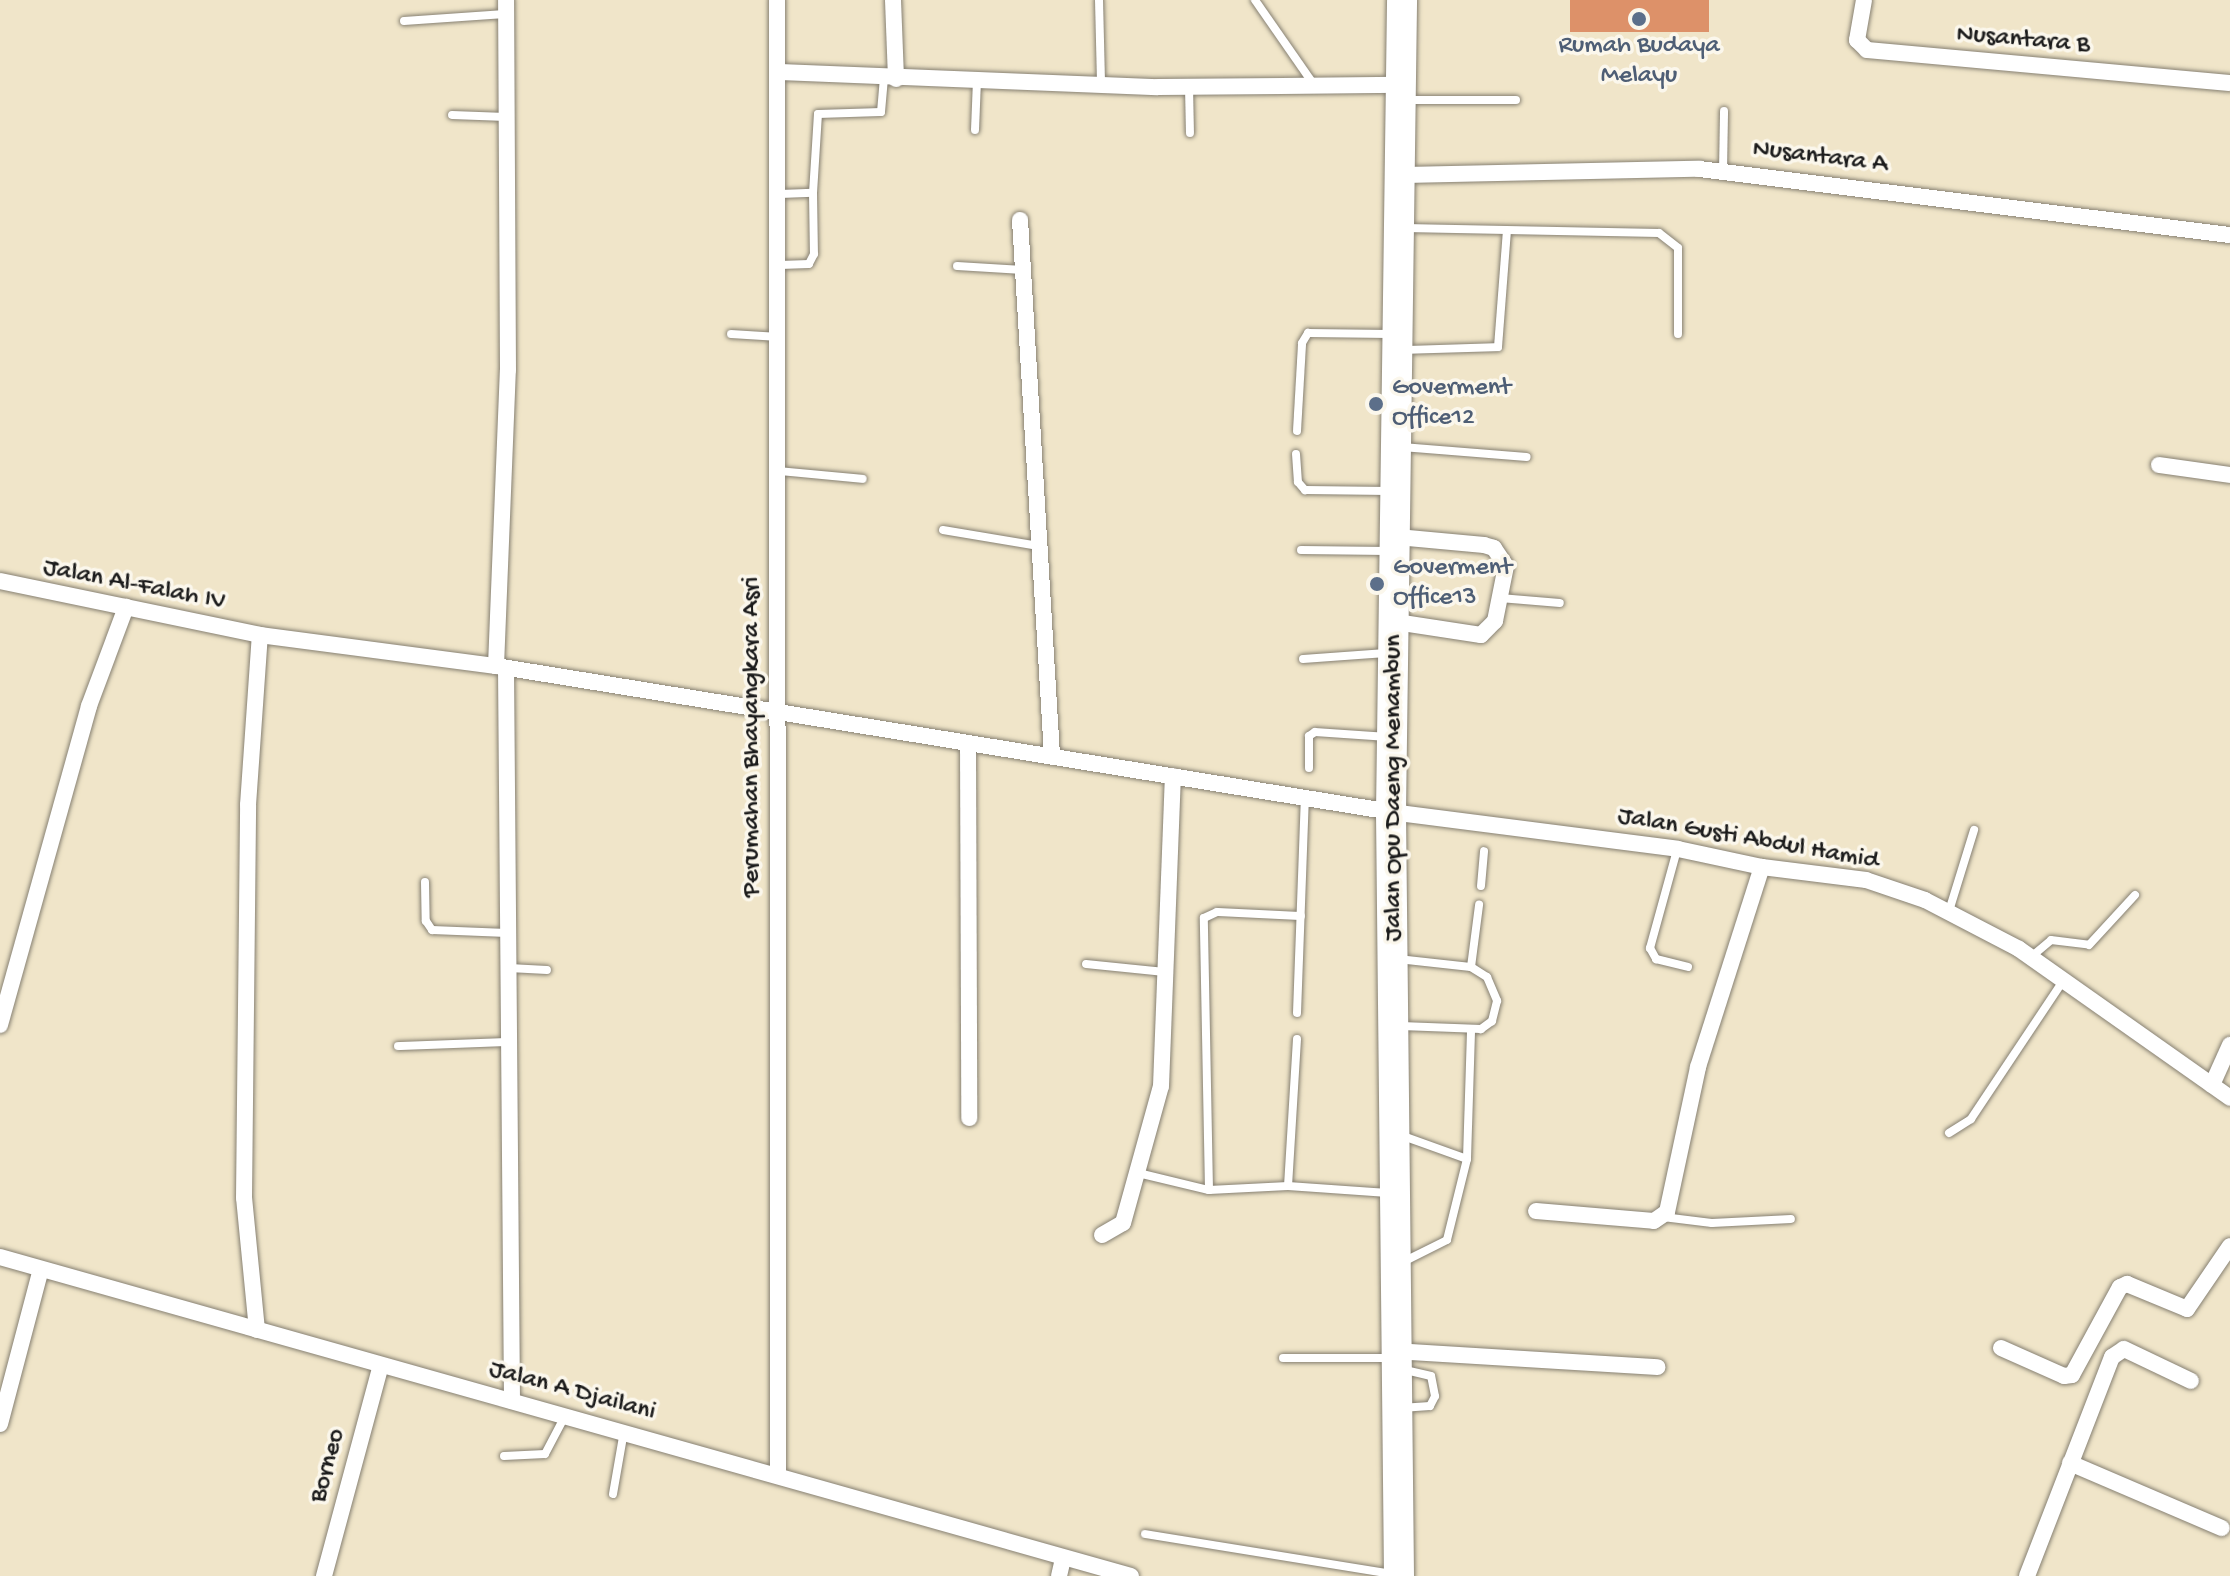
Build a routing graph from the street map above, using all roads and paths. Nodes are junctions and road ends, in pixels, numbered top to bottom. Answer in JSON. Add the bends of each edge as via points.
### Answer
{"nodes":[{"id":1,"x":777,"y":0,"type":"edge"},
{"id":2,"x":893,"y":0,"type":"edge"},
{"id":3,"x":1099,"y":0,"type":"edge"},
{"id":4,"x":1255,"y":0,"type":"edge"},
{"id":5,"x":1402,"y":0,"type":"edge"},
{"id":6,"x":1864,"y":0,"type":"edge"},
{"id":7,"x":506,"y":7,"type":"edge"},
{"id":8,"x":404,"y":21,"type":"dead end"},
{"id":9,"x":780,"y":72,"type":"junction"},
{"id":10,"x":890,"y":78,"type":"junction"},
{"id":11,"x":977,"y":81,"type":"junction"},
{"id":12,"x":2230,"y":83,"type":"edge"},
{"id":13,"x":1101,"y":85,"type":"junction"},
{"id":14,"x":1315,"y":86,"type":"junction"},
{"id":15,"x":1189,"y":87,"type":"junction"},
{"id":16,"x":1402,"y":92,"type":"junction"},
{"id":17,"x":1516,"y":100,"type":"dead end"},
{"id":18,"x":1724,"y":111,"type":"dead end"},
{"id":19,"x":452,"y":115,"type":"dead end"},
{"id":20,"x":507,"y":117,"type":"junction"},
{"id":21,"x":975,"y":130,"type":"dead end"},
{"id":22,"x":1190,"y":133,"type":"dead end"},
{"id":23,"x":1723,"y":171,"type":"junction"},
{"id":24,"x":1401,"y":175,"type":"junction"},
{"id":25,"x":813,"y":193,"type":"junction"},
{"id":26,"x":780,"y":194,"type":"junction"},
{"id":27,"x":1020,"y":220,"type":"dead end"},
{"id":28,"x":1401,"y":228,"type":"junction"},
{"id":29,"x":1507,"y":231,"type":"junction"},
{"id":30,"x":2230,"y":235,"type":"edge"},
{"id":31,"x":780,"y":265,"type":"junction"},
{"id":32,"x":957,"y":266,"type":"dead end"},
{"id":33,"x":1023,"y":270,"type":"junction"},
{"id":34,"x":731,"y":334,"type":"dead end"},
{"id":35,"x":1678,"y":334,"type":"dead end"},
{"id":36,"x":780,"y":337,"type":"junction"},
{"id":37,"x":1399,"y":342,"type":"junction"},
{"id":38,"x":1297,"y":431,"type":"dead end"},
{"id":39,"x":1398,"y":447,"type":"junction"},
{"id":40,"x":1296,"y":454,"type":"dead end"},
{"id":41,"x":1527,"y":457,"type":"dead end"},
{"id":42,"x":2159,"y":465,"type":"dead end"},
{"id":43,"x":779,"y":471,"type":"junction"},
{"id":44,"x":2230,"y":475,"type":"edge"},
{"id":45,"x":863,"y":479,"type":"dead end"},
{"id":46,"x":1397,"y":491,"type":"junction"},
{"id":47,"x":943,"y":530,"type":"dead end"},
{"id":48,"x":1397,"y":544,"type":"junction"},
{"id":49,"x":1040,"y":547,"type":"junction"},
{"id":50,"x":1301,"y":550,"type":"dead end"},
{"id":51,"x":0,"y":581,"type":"edge"},
{"id":52,"x":1500,"y":598,"type":"junction"},
{"id":53,"x":1560,"y":603,"type":"dead end"},
{"id":54,"x":126,"y":607,"type":"junction"},
{"id":55,"x":1396,"y":622,"type":"junction"},
{"id":56,"x":260,"y":635,"type":"junction"},
{"id":57,"x":1395,"y":652,"type":"junction"},
{"id":58,"x":1303,"y":659,"type":"dead end"},
{"id":59,"x":501,"y":667,"type":"junction"},
{"id":60,"x":776,"y":712,"type":"junction"},
{"id":61,"x":1393,"y":738,"type":"junction"},
{"id":62,"x":968,"y":743,"type":"junction"},
{"id":63,"x":1052,"y":756,"type":"junction"},
{"id":64,"x":1309,"y":768,"type":"dead end"},
{"id":65,"x":1173,"y":776,"type":"junction"},
{"id":66,"x":1305,"y":798,"type":"junction"},
{"id":67,"x":1391,"y":812,"type":"junction"},
{"id":68,"x":1974,"y":830,"type":"dead end"},
{"id":69,"x":1678,"y":849,"type":"junction"},
{"id":70,"x":1484,"y":851,"type":"dead end"},
{"id":71,"x":1762,"y":867,"type":"junction"},
{"id":72,"x":425,"y":882,"type":"dead end"},
{"id":73,"x":1481,"y":886,"type":"dead end"},
{"id":74,"x":2135,"y":895,"type":"dead end"},
{"id":75,"x":1479,"y":905,"type":"dead end"},
{"id":76,"x":1949,"y":911,"type":"junction"},
{"id":77,"x":1301,"y":916,"type":"junction"},
{"id":78,"x":508,"y":933,"type":"junction"},
{"id":79,"x":2031,"y":957,"type":"junction"},
{"id":80,"x":1394,"y":958,"type":"junction"},
{"id":81,"x":1086,"y":964,"type":"dead end"},
{"id":82,"x":1471,"y":967,"type":"junction"},
{"id":83,"x":1688,"y":967,"type":"dead end"},
{"id":84,"x":509,"y":968,"type":"junction"},
{"id":85,"x":547,"y":970,"type":"dead end"},
{"id":86,"x":1165,"y":972,"type":"junction"},
{"id":87,"x":2063,"y":981,"type":"junction"},
{"id":88,"x":1297,"y":1013,"type":"dead end"},
{"id":89,"x":0,"y":1025,"type":"edge"},
{"id":90,"x":1394,"y":1025,"type":"junction"},
{"id":91,"x":1471,"y":1029,"type":"junction"},
{"id":92,"x":1297,"y":1039,"type":"dead end"},
{"id":93,"x":509,"y":1042,"type":"junction"},
{"id":94,"x":2230,"y":1045,"type":"edge"},
{"id":95,"x":398,"y":1046,"type":"dead end"},
{"id":96,"x":2212,"y":1085,"type":"junction"},
{"id":97,"x":2230,"y":1098,"type":"edge"},
{"id":98,"x":969,"y":1118,"type":"dead end"},
{"id":99,"x":1394,"y":1133,"type":"junction"},
{"id":100,"x":1949,"y":1133,"type":"dead end"},
{"id":101,"x":1467,"y":1159,"type":"junction"},
{"id":102,"x":1138,"y":1173,"type":"junction"},
{"id":103,"x":1288,"y":1186,"type":"junction"},
{"id":104,"x":1209,"y":1190,"type":"junction"},
{"id":105,"x":1394,"y":1193,"type":"junction"},
{"id":106,"x":1536,"y":1211,"type":"dead end"},
{"id":107,"x":1662,"y":1217,"type":"junction"},
{"id":108,"x":1791,"y":1219,"type":"dead end"},
{"id":109,"x":1102,"y":1235,"type":"dead end"},
{"id":110,"x":2230,"y":1246,"type":"edge"},
{"id":111,"x":0,"y":1257,"type":"edge"},
{"id":112,"x":1394,"y":1265,"type":"junction"},
{"id":113,"x":41,"y":1269,"type":"junction"},
{"id":114,"x":257,"y":1330,"type":"junction"},
{"id":115,"x":2001,"y":1348,"type":"dead end"},
{"id":116,"x":1283,"y":1358,"type":"dead end"},
{"id":117,"x":1395,"y":1360,"type":"junction"},
{"id":118,"x":1658,"y":1367,"type":"dead end"},
{"id":119,"x":380,"y":1368,"type":"junction"},
{"id":120,"x":2191,"y":1381,"type":"dead end"},
{"id":121,"x":512,"y":1401,"type":"junction"},
{"id":122,"x":565,"y":1415,"type":"junction"},
{"id":123,"x":0,"y":1424,"type":"edge"},
{"id":124,"x":624,"y":1430,"type":"junction"},
{"id":125,"x":504,"y":1456,"type":"dead end"},
{"id":126,"x":2070,"y":1463,"type":"junction"},
{"id":127,"x":778,"y":1473,"type":"junction"},
{"id":128,"x":613,"y":1494,"type":"dead end"},
{"id":129,"x":2222,"y":1528,"type":"dead end"},
{"id":130,"x":1145,"y":1534,"type":"dead end"},
{"id":131,"x":1063,"y":1559,"type":"junction"},
{"id":132,"x":324,"y":1576,"type":"edge"},
{"id":133,"x":1059,"y":1576,"type":"edge"},
{"id":134,"x":1131,"y":1576,"type":"edge"},
{"id":135,"x":1399,"y":1576,"type":"edge"},
{"id":136,"x":2027,"y":1576,"type":"edge"}],
"edges":[{"from":1,"to":9,"type":"street","name":"Perumahan Bhayangkara Asri"},
{"from":2,"to":10,"type":"street"},
{"from":3,"to":13,"type":"lane"},
{"from":4,"to":14,"type":"lane"},
{"from":5,"to":16,"type":"highway","name":"Jalan Opu Daeng Menambun"},
{"from":6,"to":12,"type":"street","name":"Nusantara B","via":[[1857,40],[1867,50]]},
{"from":7,"to":8,"type":"lane"},
{"from":7,"to":20,"type":"street"},
{"from":9,"to":10,"type":"street"},
{"from":9,"to":26,"type":"street","name":"Perumahan Bhayangkara Asri"},
{"from":10,"to":11,"type":"street"},
{"from":10,"to":25,"type":"lane","via":[[881,112],[818,114]]},
{"from":11,"to":13,"type":"street"},
{"from":11,"to":21,"type":"lane"},
{"from":13,"to":15,"type":"street"},
{"from":14,"to":15,"type":"street"},
{"from":14,"to":16,"type":"street"},
{"from":15,"to":22,"type":"lane"},
{"from":16,"to":17,"type":"lane"},
{"from":16,"to":24,"type":"highway","name":"Jalan Opu Daeng Menambun"},
{"from":18,"to":23,"type":"lane"},
{"from":19,"to":20,"type":"lane"},
{"from":20,"to":59,"type":"street"},
{"from":23,"to":24,"type":"street","name":"Nusantara A","via":[[1632,168]]},
{"from":23,"to":30,"type":"street","name":"Nusantara A"},
{"from":24,"to":28,"type":"highway","name":"Jalan Opu Daeng Menambun"},
{"from":25,"to":26,"type":"lane"},
{"from":25,"to":31,"type":"lane","via":[[813,261]]},
{"from":26,"to":31,"type":"street","name":"Perumahan Bhayangkara Asri"},
{"from":27,"to":33,"type":"street"},
{"from":28,"to":29,"type":"lane"},
{"from":28,"to":37,"type":"highway","name":"Jalan Opu Daeng Menambun"},
{"from":29,"to":35,"type":"lane","via":[[1659,233],[1669,238],[1678,248]]},
{"from":29,"to":37,"type":"lane","via":[[1498,347]]},
{"from":31,"to":36,"type":"street","name":"Perumahan Bhayangkara Asri"},
{"from":32,"to":33,"type":"lane"},
{"from":33,"to":49,"type":"street"},
{"from":34,"to":36,"type":"lane"},
{"from":36,"to":43,"type":"street","name":"Perumahan Bhayangkara Asri"},
{"from":37,"to":38,"type":"lane","via":[[1308,333],[1302,343]]},
{"from":37,"to":39,"type":"highway","name":"Jalan Opu Daeng Menambun"},
{"from":39,"to":41,"type":"lane"},
{"from":39,"to":46,"type":"highway","name":"Jalan Opu Daeng Menambun"},
{"from":40,"to":46,"type":"lane","via":[[1298,482],[1305,490]]},
{"from":42,"to":44,"type":"street"},
{"from":43,"to":45,"type":"lane"},
{"from":43,"to":60,"type":"street","name":"Perumahan Bhayangkara Asri"},
{"from":46,"to":48,"type":"highway","name":"Jalan Opu Daeng Menambun"},
{"from":47,"to":49,"type":"lane"},
{"from":48,"to":50,"type":"lane"},
{"from":48,"to":52,"type":"street","via":[[1494,548],[1506,566]]},
{"from":48,"to":55,"type":"highway","name":"Jalan Opu Daeng Menambun"},
{"from":49,"to":63,"type":"street"},
{"from":51,"to":54,"type":"street","name":"Jalan Al-Falah IV"},
{"from":52,"to":53,"type":"lane"},
{"from":52,"to":55,"type":"street","via":[[1495,621],[1481,635]]},
{"from":54,"to":56,"type":"street","name":"Jalan Al-Falah IV"},
{"from":54,"to":89,"type":"street","via":[[89,706]]},
{"from":55,"to":57,"type":"highway","name":"Jalan Opu Daeng Menambun"},
{"from":56,"to":59,"type":"street","name":"Jalan Al-Falah IV"},
{"from":56,"to":114,"type":"street","via":[[248,805],[244,1198]]},
{"from":57,"to":58,"type":"lane"},
{"from":57,"to":61,"type":"highway","name":"Jalan Opu Daeng Menambun"},
{"from":59,"to":60,"type":"street","name":"Jalan Al-Falah IV"},
{"from":59,"to":78,"type":"street"},
{"from":60,"to":62,"type":"street","name":"Jalan Gusti Abdul Hamid"},
{"from":60,"to":127,"type":"street","name":"Perumahan Bhayangkara Asri"},
{"from":61,"to":64,"type":"lane","via":[[1315,732],[1309,736]]},
{"from":61,"to":67,"type":"highway","name":"Jalan Opu Daeng Menambun"},
{"from":62,"to":63,"type":"street","name":"Jalan Gusti Abdul Hamid"},
{"from":62,"to":98,"type":"street"},
{"from":63,"to":65,"type":"street","name":"Jalan Gusti Abdul Hamid"},
{"from":65,"to":66,"type":"street","name":"Jalan Gusti Abdul Hamid"},
{"from":65,"to":86,"type":"street"},
{"from":66,"to":67,"type":"street","name":"Jalan Gusti Abdul Hamid"},
{"from":66,"to":77,"type":"lane"},
{"from":67,"to":69,"type":"street","name":"Jalan Gusti Abdul Hamid"},
{"from":67,"to":80,"type":"highway","name":"Jalan Opu Daeng Menambun"},
{"from":68,"to":76,"type":"lane"},
{"from":69,"to":71,"type":"street","name":"Jalan Gusti Abdul Hamid"},
{"from":69,"to":83,"type":"lane","via":[[1650,948],[1656,959]]},
{"from":70,"to":73,"type":"lane"},
{"from":71,"to":76,"type":"street","name":"Jalan Gusti Abdul Hamid","via":[[1866,880]]},
{"from":71,"to":107,"type":"street","via":[[1698,1067],[1669,1205]]},
{"from":72,"to":78,"type":"lane","via":[[426,921],[432,930]]},
{"from":74,"to":79,"type":"lane","via":[[2089,945],[2051,940]]},
{"from":75,"to":82,"type":"lane"},
{"from":76,"to":79,"type":"street","name":"Jalan Gusti Abdul Hamid"},
{"from":77,"to":88,"type":"lane"},
{"from":77,"to":104,"type":"lane","via":[[1217,912],[1204,918]]},
{"from":78,"to":84,"type":"street"},
{"from":79,"to":87,"type":"street","name":"Jalan Gusti Abdul Hamid"},
{"from":80,"to":82,"type":"lane"},
{"from":80,"to":90,"type":"highway","name":"Jalan Opu Daeng Menambun"},
{"from":81,"to":86,"type":"lane"},
{"from":82,"to":91,"type":"lane","via":[[1487,977],[1497,1001],[1489,1026]]},
{"from":84,"to":85,"type":"lane"},
{"from":84,"to":93,"type":"street"},
{"from":86,"to":102,"type":"street","via":[[1161,1086]]},
{"from":87,"to":96,"type":"street","name":"Jalan Gusti Abdul Hamid"},
{"from":87,"to":100,"type":"lane","via":[[1971,1119]]},
{"from":90,"to":91,"type":"lane"},
{"from":90,"to":99,"type":"highway","name":"Jalan Opu Daeng Menambun"},
{"from":91,"to":101,"type":"lane"},
{"from":92,"to":103,"type":"lane"},
{"from":93,"to":95,"type":"lane"},
{"from":93,"to":121,"type":"street"},
{"from":94,"to":96,"type":"street"},
{"from":96,"to":97,"type":"street","name":"Jalan Gusti Abdul Hamid"},
{"from":99,"to":101,"type":"lane"},
{"from":99,"to":105,"type":"highway","name":"Jalan Opu Daeng Menambun"},
{"from":101,"to":112,"type":"lane","via":[[1447,1240]]},
{"from":102,"to":104,"type":"lane"},
{"from":102,"to":109,"type":"street","via":[[1123,1223]]},
{"from":103,"to":104,"type":"lane"},
{"from":103,"to":105,"type":"lane"},
{"from":105,"to":112,"type":"highway","name":"Jalan Opu Daeng Menambun"},
{"from":106,"to":107,"type":"street","via":[[1654,1221]]},
{"from":107,"to":108,"type":"lane","via":[[1712,1223]]},
{"from":110,"to":115,"type":"street","via":[[2187,1309],[2127,1284],[2120,1287],[2072,1375]]},
{"from":111,"to":113,"type":"street","name":"Jalan A Djailani"},
{"from":112,"to":117,"type":"highway","name":"Jalan Opu Daeng Menambun"},
{"from":113,"to":114,"type":"street","name":"Jalan A Djailani"},
{"from":113,"to":123,"type":"street"},
{"from":114,"to":119,"type":"street","name":"Jalan A Djailani"},
{"from":116,"to":117,"type":"lane"},
{"from":117,"to":118,"type":"street"},
{"from":117,"to":135,"type":"highway","name":"Jalan Opu Daeng Menambun"},
{"from":119,"to":121,"type":"street","name":"Jalan A Djailani"},
{"from":119,"to":132,"type":"street","name":"Borneo"},
{"from":120,"to":126,"type":"street","via":[[2124,1349],[2117,1351],[2105,1368]]},
{"from":121,"to":122,"type":"street","name":"Jalan A Djailani"},
{"from":122,"to":124,"type":"street","name":"Jalan A Djailani"},
{"from":122,"to":125,"type":"lane","via":[[545,1454]]},
{"from":124,"to":127,"type":"street","name":"Jalan A Djailani"},
{"from":124,"to":128,"type":"lane"},
{"from":126,"to":129,"type":"street"},
{"from":126,"to":136,"type":"street"},
{"from":127,"to":131,"type":"street","name":"Jalan A Djailani"},
{"from":130,"to":135,"type":"lane"},
{"from":131,"to":133,"type":"street"},
{"from":131,"to":134,"type":"street","name":"Jalan A Djailani"}]}
